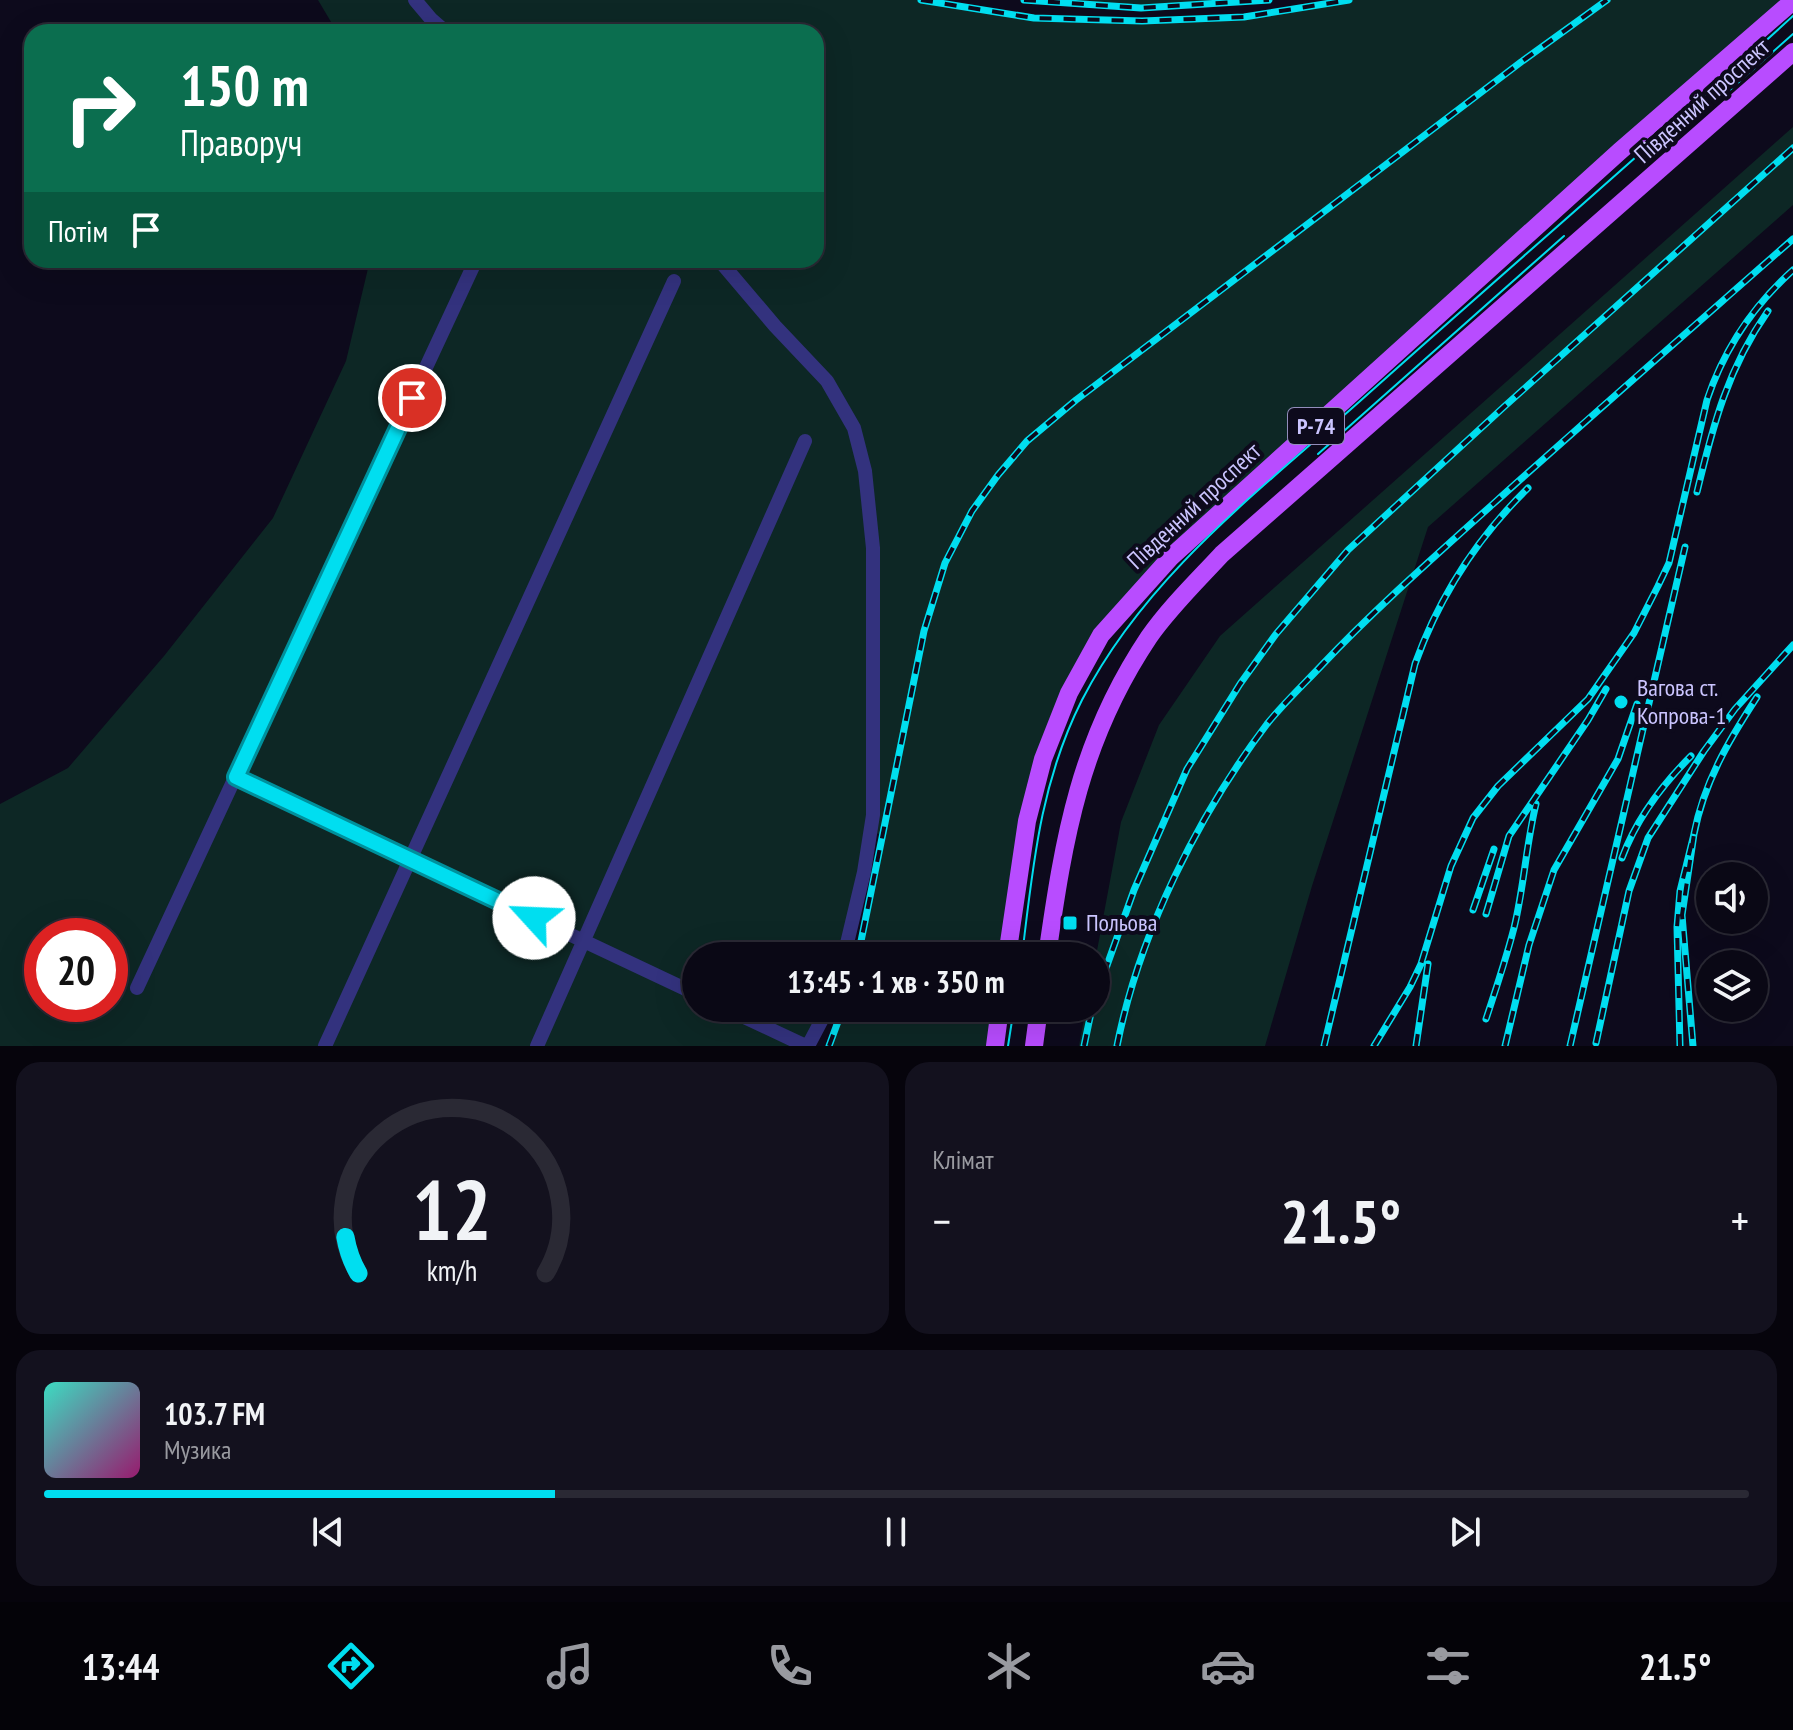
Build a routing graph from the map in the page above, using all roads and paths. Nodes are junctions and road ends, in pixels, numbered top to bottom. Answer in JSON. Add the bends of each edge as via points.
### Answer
{"nodes":[{"id":1,"x":415,"y":0,"type":"edge"},
{"id":2,"x":1793,"y":1,"type":"edge"},
{"id":3,"x":437,"y":24,"type":"edge"},
{"id":4,"x":1793,"y":52,"type":"edge"},
{"id":5,"x":472,"y":268,"type":"edge"},
{"id":6,"x":726,"y":268,"type":"edge"},
{"id":7,"x":674,"y":281,"type":"dead end"},
{"id":8,"x":805,"y":441,"type":"dead end"},
{"id":9,"x":236,"y":777,"type":"junction"},
{"id":10,"x":410,"y":859,"type":"junction"},
{"id":11,"x":584,"y":941,"type":"junction"},
{"id":12,"x":847,"y":942,"type":"edge"},
{"id":13,"x":1009,"y":942,"type":"edge"},
{"id":14,"x":1049,"y":942,"type":"edge"},
{"id":15,"x":682,"y":987,"type":"edge"},
{"id":16,"x":137,"y":988,"type":"dead end"},
{"id":17,"x":755,"y":1022,"type":"edge"},
{"id":18,"x":820,"y":1022,"type":"edge"},
{"id":19,"x":998,"y":1022,"type":"edge"},
{"id":20,"x":1037,"y":1022,"type":"edge"},
{"id":21,"x":325,"y":1046,"type":"edge"},
{"id":22,"x":537,"y":1046,"type":"edge"},
{"id":23,"x":807,"y":1046,"type":"edge"},
{"id":24,"x":995,"y":1046,"type":"edge"},
{"id":25,"x":1034,"y":1046,"type":"edge"}],
"edges":[{"from":1,"to":3,"type":"street"},
{"from":2,"to":13,"type":"main road","name":"Південний проспект","number":"Р-74","via":[[1171,557],[1101,635],[1069,693],[1043,759],[1027,821]]},
{"from":4,"to":14,"type":"main road","name":"Південний проспект","number":"Р-74","via":[[1222,554],[1172,608],[1116,692],[1088,755],[1061,862]]},
{"from":5,"to":9,"type":"street"},
{"from":6,"to":12,"type":"street","via":[[827,381],[854,428],[865,471],[873,548],[873,815]]},
{"from":7,"to":10,"type":"street"},
{"from":8,"to":11,"type":"street"},
{"from":9,"to":10,"type":"street"},
{"from":9,"to":16,"type":"street"},
{"from":10,"to":11,"type":"street"},
{"from":10,"to":21,"type":"street"},
{"from":11,"to":15,"type":"street"},
{"from":11,"to":22,"type":"street"},
{"from":17,"to":23,"type":"street"},
{"from":18,"to":23,"type":"street"},
{"from":19,"to":24,"type":"main road"},
{"from":20,"to":25,"type":"main road"}]}
